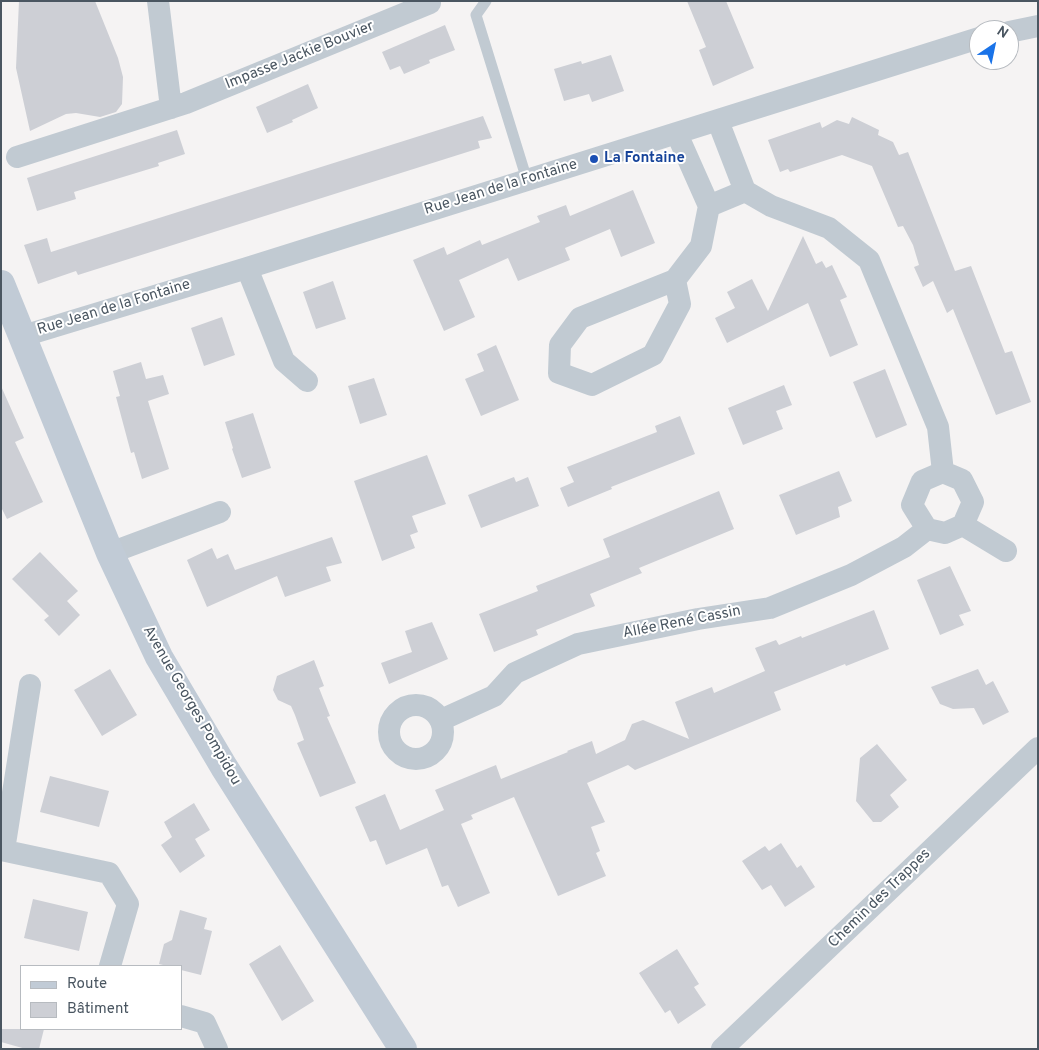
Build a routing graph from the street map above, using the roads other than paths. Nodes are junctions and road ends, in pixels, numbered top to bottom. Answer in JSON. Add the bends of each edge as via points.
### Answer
{"nodes":[{"id":1,"x":158,"y":1,"type":"edge"},
{"id":2,"x":486,"y":1,"type":"edge"},
{"id":3,"x":430,"y":3,"type":"dead end"},
{"id":4,"x":1038,"y":26,"type":"edge"},
{"id":5,"x":1019,"y":30,"type":"edge"},
{"id":6,"x":969,"y":41,"type":"edge"},
{"id":7,"x":171,"y":108,"type":"junction"},
{"id":8,"x":718,"y":121,"type":"junction"},
{"id":9,"x":677,"y":134,"type":"junction"},
{"id":10,"x":17,"y":158,"type":"dead end"},
{"id":11,"x":527,"y":180,"type":"junction"},
{"id":12,"x":745,"y":192,"type":"junction"},
{"id":13,"x":709,"y":206,"type":"junction"},
{"id":14,"x":247,"y":268,"type":"junction"},
{"id":15,"x":675,"y":280,"type":"junction"},
{"id":16,"x":1,"y":284,"type":"edge"},
{"id":17,"x":13,"y":326,"type":"edge"},
{"id":18,"x":307,"y":380,"type":"dead end"},
{"id":19,"x":943,"y":472,"type":"junction"},
{"id":20,"x":220,"y":512,"type":"dead end"},
{"id":21,"x":964,"y":525,"type":"junction"},
{"id":22,"x":927,"y":529,"type":"junction"},
{"id":23,"x":1006,"y":551,"type":"dead end"},
{"id":24,"x":110,"y":552,"type":"junction"},
{"id":25,"x":30,"y":685,"type":"dead end"},
{"id":26,"x":441,"y":720,"type":"dead end"},
{"id":27,"x":1038,"y":748,"type":"edge"},
{"id":28,"x":2,"y":850,"type":"edge"},
{"id":29,"x":110,"y":965,"type":"edge"},
{"id":30,"x":182,"y":1016,"type":"edge"},
{"id":31,"x":217,"y":1049,"type":"edge"},
{"id":32,"x":403,"y":1049,"type":"edge"},
{"id":33,"x":722,"y":1049,"type":"edge"}],
"edges":[{"from":1,"to":7,"type":"street"},
{"from":2,"to":11,"type":"lane","via":[[476,15]]},
{"from":3,"to":7,"type":"street","name":"Impasse Jackie Bouvier"},
{"from":4,"to":5,"type":"street"},
{"from":6,"to":8,"type":"street","name":"Rue Jean de la Fontaine"},
{"from":7,"to":10,"type":"street","name":"Impasse Jackie Bouvier"},
{"from":8,"to":9,"type":"street","name":"Rue Jean de la Fontaine"},
{"from":8,"to":12,"type":"street"},
{"from":9,"to":11,"type":"street","name":"Rue Jean de la Fontaine"},
{"from":9,"to":13,"type":"street"},
{"from":11,"to":14,"type":"street","name":"Rue Jean de la Fontaine"},
{"from":12,"to":13,"type":"street"},
{"from":12,"to":19,"type":"street","via":[[771,206],[829,228],[869,260],[938,427]]},
{"from":13,"to":15,"type":"street","via":[[701,246]]},
{"from":14,"to":17,"type":"street","name":"Rue Jean de la Fontaine"},
{"from":14,"to":18,"type":"street","via":[[284,361]]},
{"from":15,"to":15,"type":"street","via":[[580,318],[560,345],[559,373],[592,385],[653,355],[680,304]]},
{"from":16,"to":17,"type":"main road","name":"Avenue Georges Pompidou"},
{"from":17,"to":24,"type":"main road","name":"Avenue Georges Pompidou"},
{"from":19,"to":21,"type":"street","via":[[962,480],[973,502]]},
{"from":19,"to":22,"type":"street","via":[[922,481],[912,505]]},
{"from":20,"to":24,"type":"street"},
{"from":21,"to":22,"type":"street","via":[[945,533]]},
{"from":21,"to":23,"type":"street"},
{"from":22,"to":26,"type":"street","name":"Allée René Cassin","via":[[904,547],[851,574],[770,608],[578,644],[515,673],[494,696]]},
{"from":24,"to":32,"type":"main road","name":"Avenue Georges Pompidou","via":[[159,657],[224,767]]},
{"from":25,"to":28,"type":"street"},
{"from":27,"to":33,"type":"street","name":"Chemin des Trappes"},
{"from":28,"to":29,"type":"street","via":[[109,873],[128,904]]},
{"from":30,"to":31,"type":"street","via":[[205,1023]]}]}
